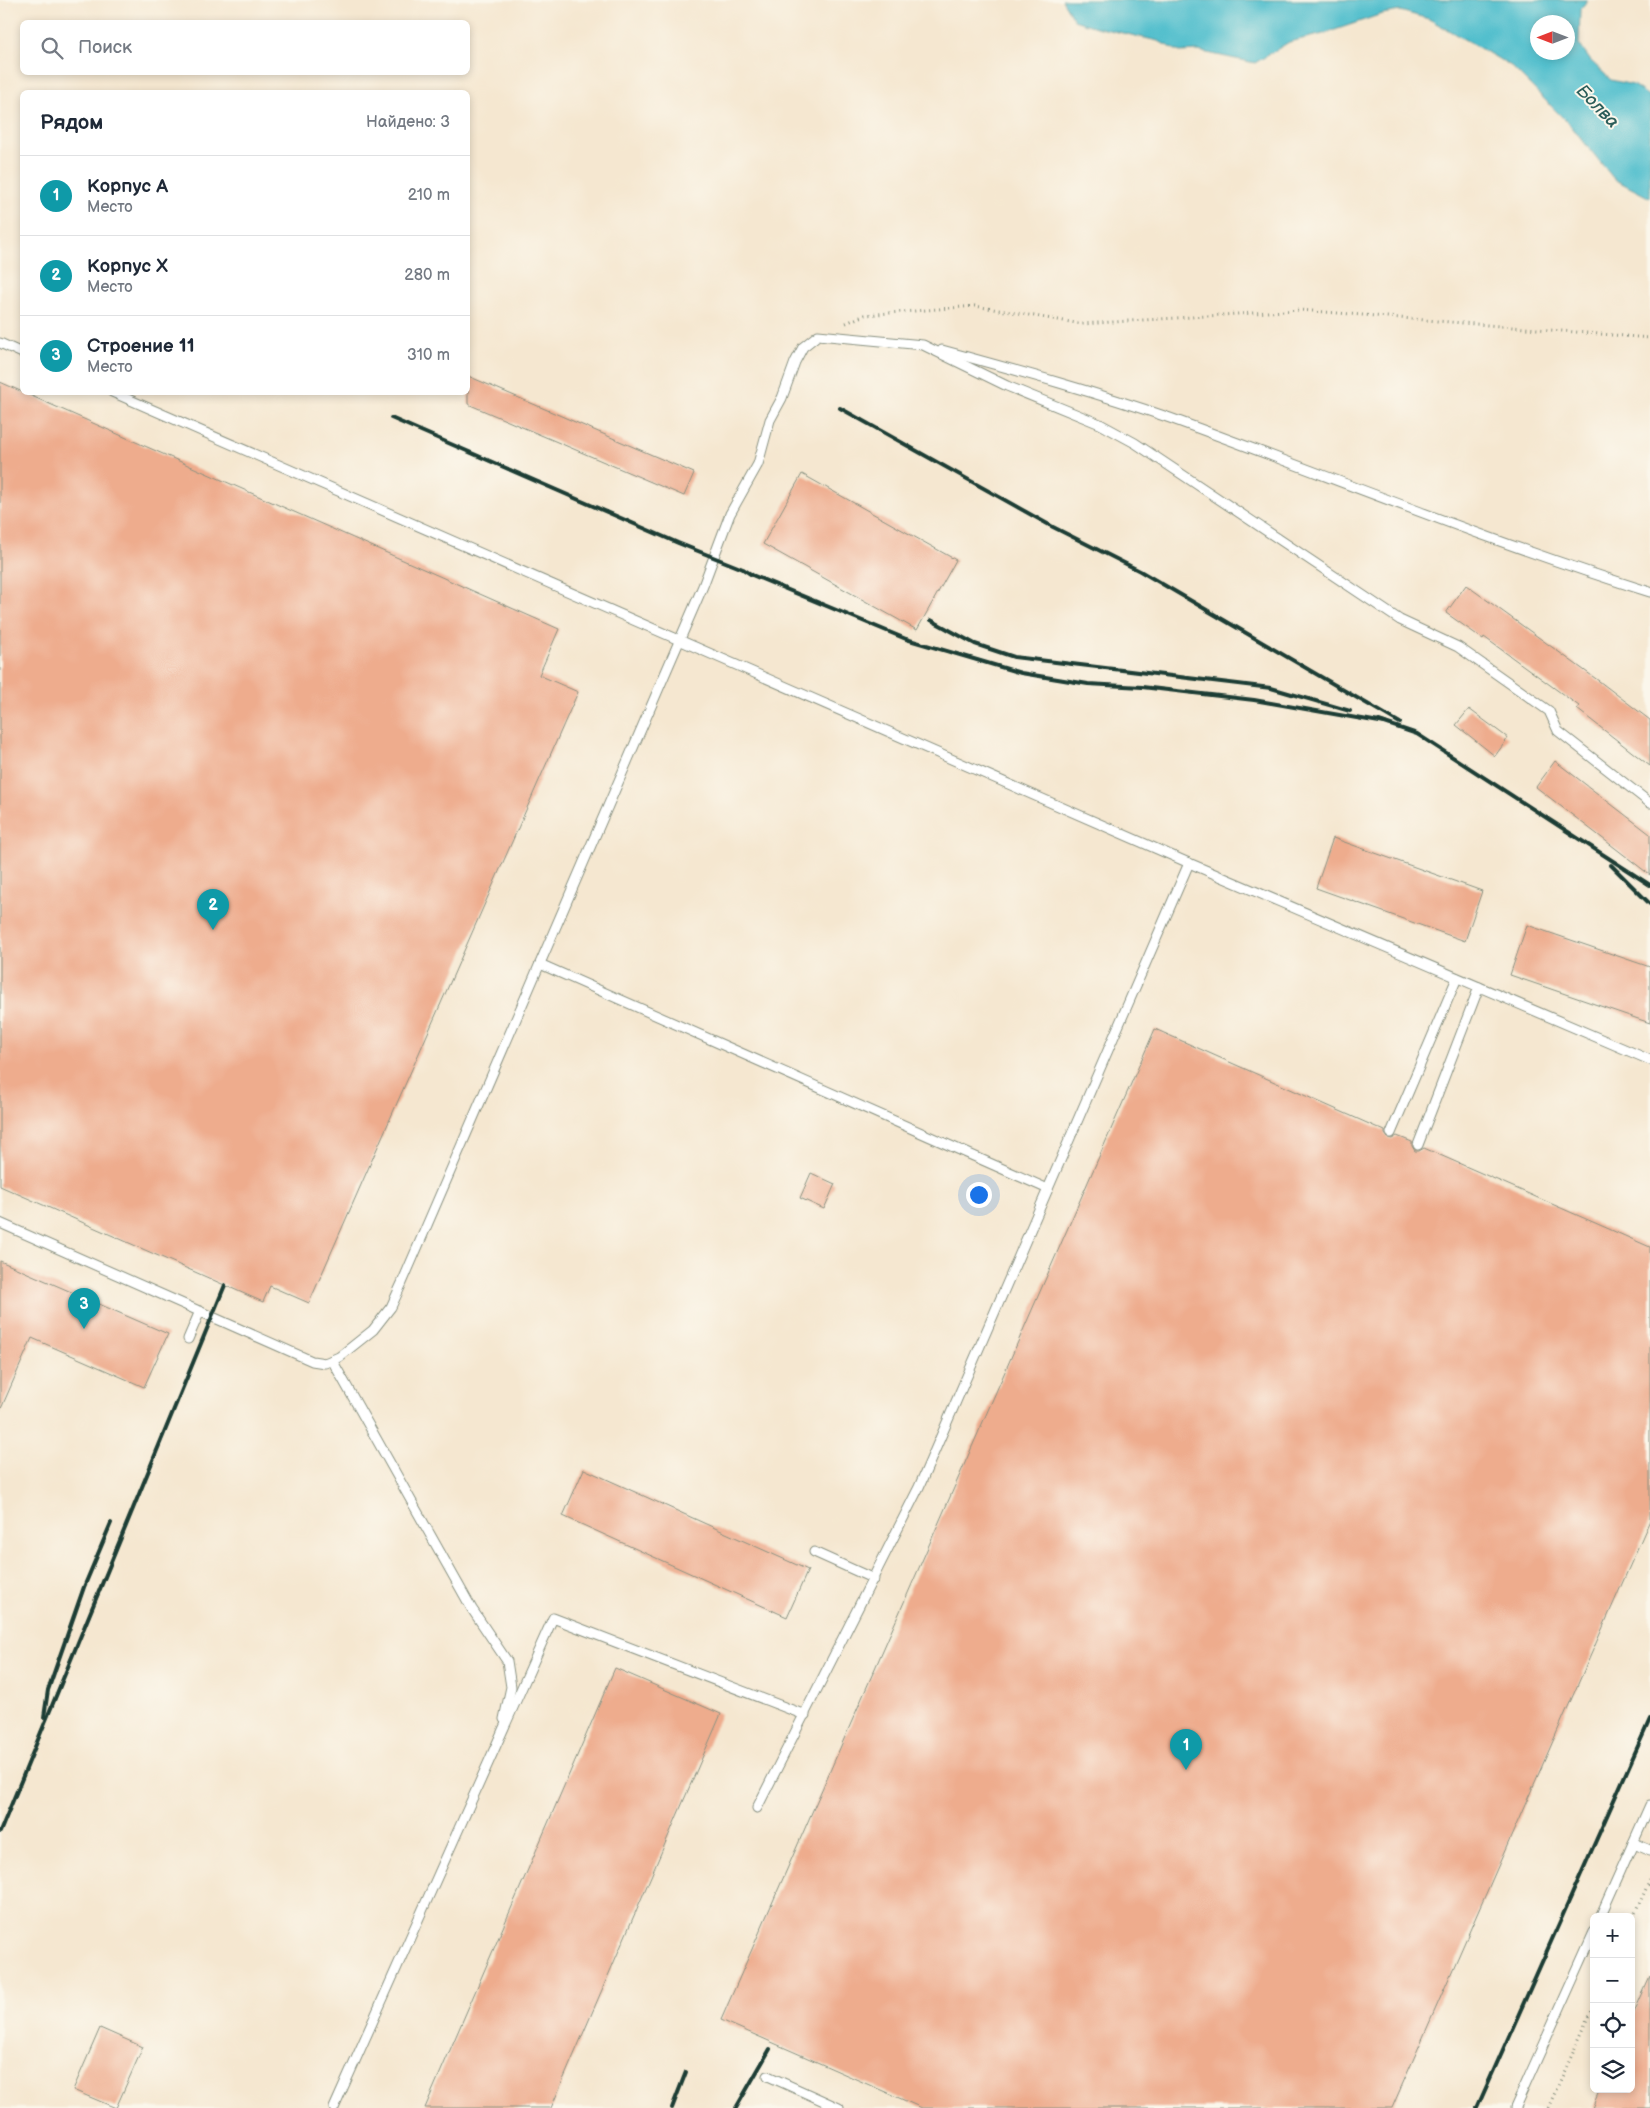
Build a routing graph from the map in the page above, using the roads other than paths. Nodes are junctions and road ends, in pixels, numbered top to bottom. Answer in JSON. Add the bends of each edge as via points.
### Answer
{"nodes":[{"id":1,"x":0,"y":343,"type":"edge"},
{"id":2,"x":923,"y":345,"type":"junction"},
{"id":3,"x":20,"y":352,"type":"edge"},
{"id":4,"x":119,"y":395,"type":"edge"},
{"id":5,"x":1650,"y":592,"type":"edge"},
{"id":6,"x":679,"y":641,"type":"junction"},
{"id":7,"x":1650,"y":803,"type":"edge"},
{"id":8,"x":1189,"y":863,"type":"junction"},
{"id":9,"x":540,"y":964,"type":"junction"},
{"id":10,"x":1457,"y":978,"type":"junction"},
{"id":11,"x":1479,"y":987,"type":"junction"},
{"id":12,"x":1650,"y":1060,"type":"edge"},
{"id":13,"x":1391,"y":1133,"type":"dead end"},
{"id":14,"x":1418,"y":1145,"type":"dead end"},
{"id":15,"x":1048,"y":1189,"type":"junction"},
{"id":16,"x":0,"y":1223,"type":"edge"},
{"id":17,"x":200,"y":1311,"type":"junction"},
{"id":18,"x":188,"y":1339,"type":"dead end"},
{"id":19,"x":332,"y":1360,"type":"junction"},
{"id":20,"x":814,"y":1552,"type":"dead end"},
{"id":21,"x":874,"y":1579,"type":"junction"},
{"id":22,"x":805,"y":1715,"type":"junction"},
{"id":23,"x":502,"y":1734,"type":"junction"},
{"id":24,"x":1650,"y":1805,"type":"edge"},
{"id":25,"x":757,"y":1808,"type":"dead end"},
{"id":26,"x":1633,"y":1843,"type":"junction"},
{"id":27,"x":1650,"y":1850,"type":"edge"},
{"id":28,"x":1602,"y":1913,"type":"edge"},
{"id":29,"x":1590,"y":1941,"type":"edge"},
{"id":30,"x":768,"y":2076,"type":"dead end"},
{"id":31,"x":334,"y":2108,"type":"edge"},
{"id":32,"x":839,"y":2108,"type":"edge"},
{"id":33,"x":1515,"y":2108,"type":"edge"}],
"edges":[{"from":1,"to":3,"type":"lane"},
{"from":2,"to":5,"type":"lane","via":[[1050,379],[1169,418],[1434,519]]},
{"from":2,"to":6,"type":"lane","via":[[818,335],[803,347],[770,420],[758,464],[730,514]]},
{"from":2,"to":7,"type":"lane","via":[[1128,439],[1400,620],[1458,647],[1549,711],[1558,731]]},
{"from":4,"to":6,"type":"lane"},
{"from":6,"to":8,"type":"lane"},
{"from":6,"to":9,"type":"lane"},
{"from":8,"to":10,"type":"lane"},
{"from":8,"to":15,"type":"lane"},
{"from":9,"to":15,"type":"lane"},
{"from":9,"to":19,"type":"lane","via":[[391,1307],[373,1330]]},
{"from":10,"to":11,"type":"lane"},
{"from":10,"to":13,"type":"lane"},
{"from":11,"to":12,"type":"lane"},
{"from":11,"to":14,"type":"lane"},
{"from":15,"to":21,"type":"lane","via":[[919,1488]]},
{"from":16,"to":17,"type":"lane"},
{"from":17,"to":18,"type":"lane"},
{"from":17,"to":19,"type":"lane","via":[[312,1361],[325,1363]]},
{"from":19,"to":23,"type":"lane","via":[[472,1609],[507,1661],[511,1687]]},
{"from":20,"to":21,"type":"lane"},
{"from":21,"to":22,"type":"lane"},
{"from":22,"to":23,"type":"lane","via":[[553,1618]]},
{"from":22,"to":25,"type":"lane"},
{"from":23,"to":31,"type":"lane"},
{"from":24,"to":26,"type":"lane"},
{"from":26,"to":27,"type":"lane"},
{"from":26,"to":28,"type":"lane"},
{"from":29,"to":33,"type":"lane"},
{"from":30,"to":32,"type":"lane"}]}
